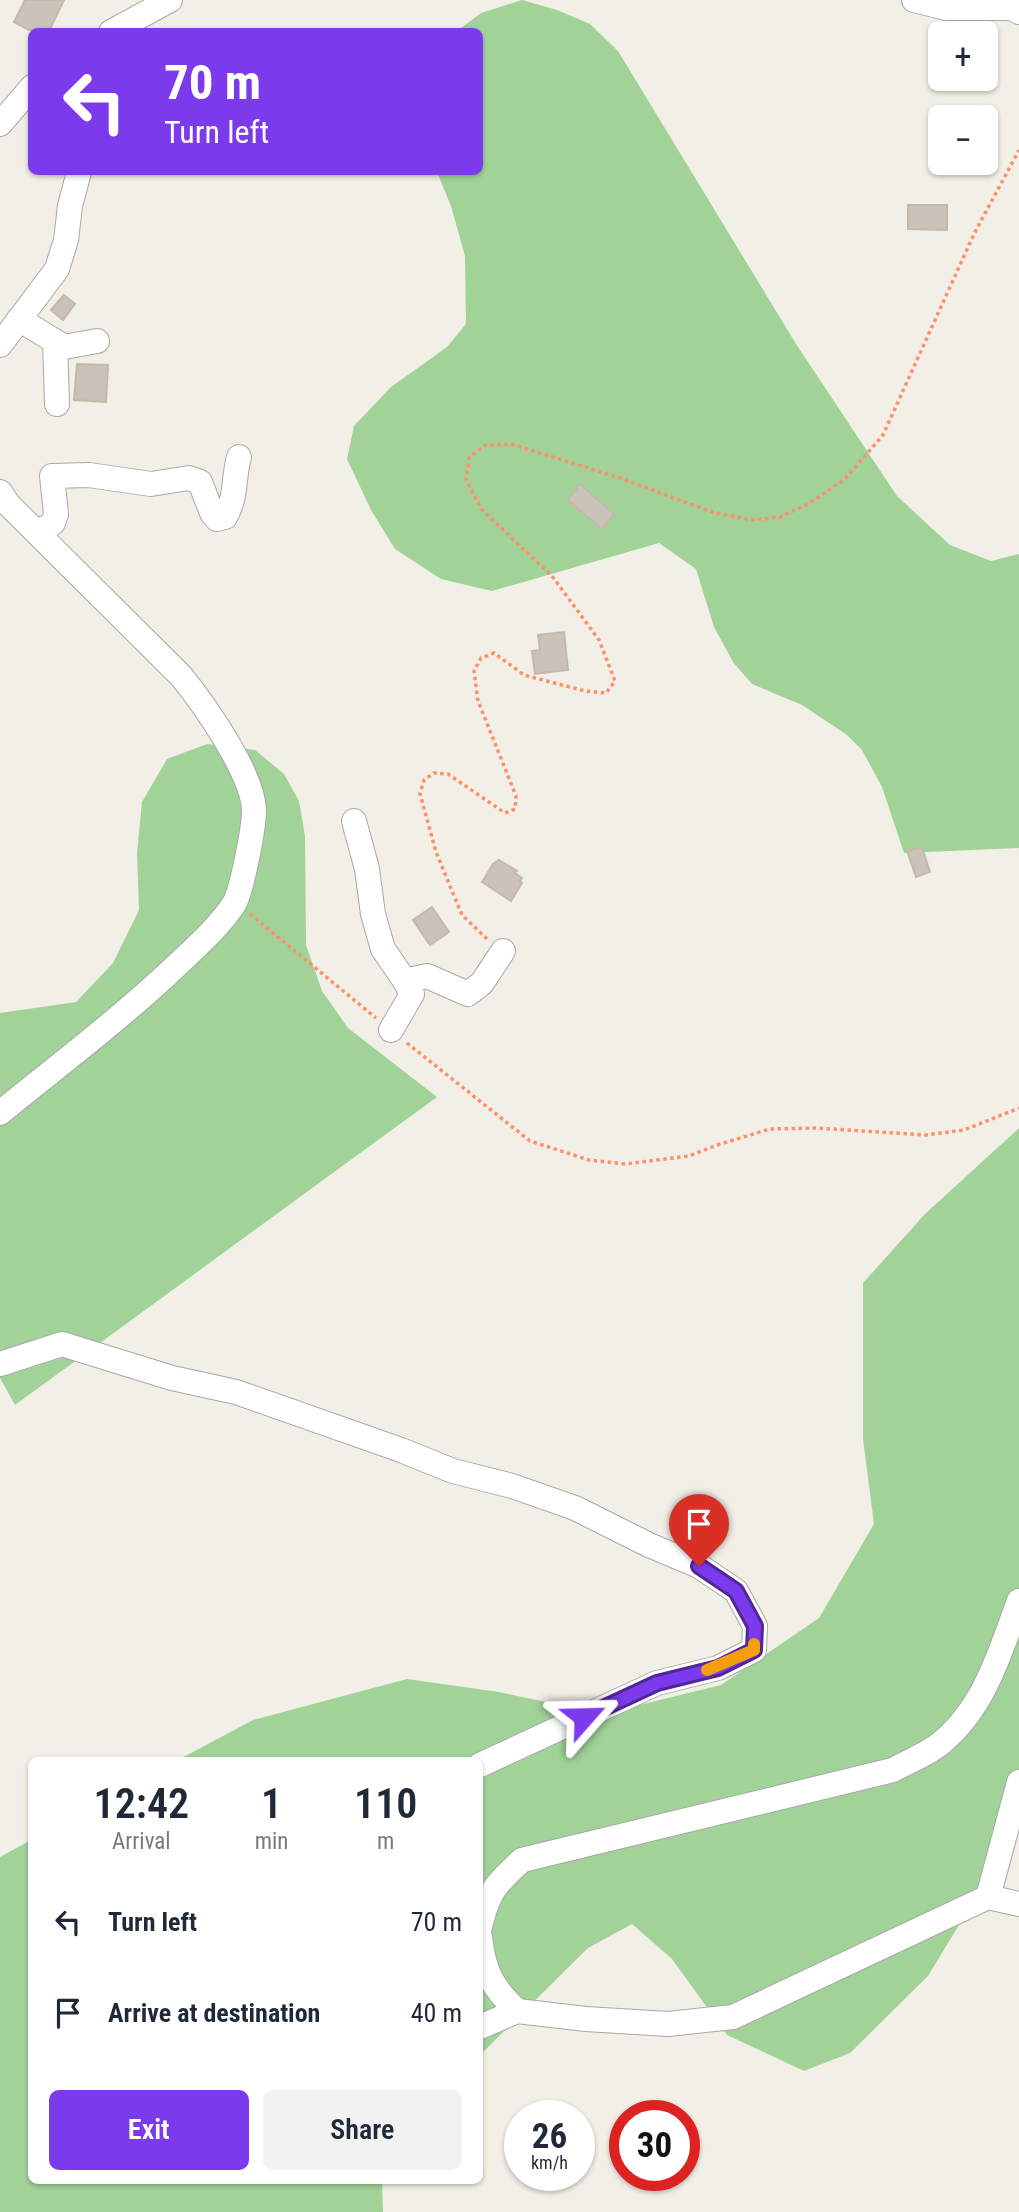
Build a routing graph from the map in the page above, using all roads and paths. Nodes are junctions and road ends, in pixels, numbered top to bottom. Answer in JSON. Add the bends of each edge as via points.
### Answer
{"nodes":[{"id":1,"x":170,"y":0,"type":"edge"},
{"id":2,"x":914,"y":0,"type":"edge"},
{"id":3,"x":1019,"y":12,"type":"edge"},
{"id":4,"x":118,"y":28,"type":"edge"},
{"id":5,"x":28,"y":92,"type":"edge"},
{"id":6,"x":0,"y":124,"type":"edge"},
{"id":7,"x":1019,"y":150,"type":"edge"},
{"id":8,"x":78,"y":175,"type":"edge"},
{"id":9,"x":19,"y":319,"type":"junction"},
{"id":10,"x":55,"y":341,"type":"junction"},
{"id":11,"x":97,"y":341,"type":"dead end"},
{"id":12,"x":0,"y":345,"type":"edge"},
{"id":13,"x":57,"y":404,"type":"dead end"},
{"id":14,"x":239,"y":457,"type":"dead end"},
{"id":15,"x":0,"y":492,"type":"edge"},
{"id":16,"x":38,"y":533,"type":"junction"},
{"id":17,"x":354,"y":821,"type":"dead end"},
{"id":18,"x":235,"y":901,"type":"junction"},
{"id":19,"x":503,"y":951,"type":"joint"},
{"id":20,"x":405,"y":981,"type":"junction"},
{"id":21,"x":391,"y":1030,"type":"junction"},
{"id":22,"x":1019,"y":1108,"type":"edge"},
{"id":23,"x":0,"y":1113,"type":"edge"},
{"id":24,"x":0,"y":1364,"type":"edge"},
{"id":25,"x":1019,"y":1601,"type":"edge"},
{"id":26,"x":483,"y":1764,"type":"edge"},
{"id":27,"x":1019,"y":1782,"type":"edge"},
{"id":28,"x":988,"y":1896,"type":"junction"},
{"id":29,"x":1019,"y":1904,"type":"edge"},
{"id":30,"x":483,"y":1913,"type":"edge"},
{"id":31,"x":483,"y":1962,"type":"edge"},
{"id":32,"x":517,"y":2011,"type":"junction"},
{"id":33,"x":483,"y":2026,"type":"edge"}],
"edges":[{"from":1,"to":4,"type":"street"},
{"from":2,"to":3,"type":"street","via":[[946,8],[1012,8]]},
{"from":5,"to":6,"type":"street"},
{"from":7,"to":19,"type":"path","via":[[974,234],[883,435],[845,479],[810,503],[780,517],[751,520],[712,512],[511,444],[485,445],[469,458],[466,481],[482,510],[552,576],[599,640],[615,681],[606,693],[585,691],[524,675],[494,653],[481,658],[474,671],[478,701],[516,796],[515,809],[505,813],[448,774],[434,773],[424,780],[421,794],[436,852],[461,915]]},
{"from":8,"to":9,"type":"street","via":[[57,269]]},
{"from":9,"to":10,"type":"street"},
{"from":9,"to":12,"type":"street"},
{"from":10,"to":11,"type":"street","via":[[64,347]]},
{"from":10,"to":13,"type":"street"},
{"from":14,"to":16,"type":"street","via":[[233,504],[225,517],[218,519],[212,513],[200,482],[189,478],[151,484],[89,475],[52,476],[56,514],[53,523]]},
{"from":15,"to":16,"type":"street"},
{"from":16,"to":18,"type":"street","via":[[181,676],[215,719],[247,783],[254,808]]},
{"from":17,"to":20,"type":"street","via":[[383,949]]},
{"from":18,"to":21,"type":"path"},
{"from":18,"to":23,"type":"street","via":[[212,932],[145,995]]},
{"from":19,"to":20,"type":"street","via":[[482,983],[468,994],[427,975]]},
{"from":20,"to":21,"type":"street","via":[[412,994]]},
{"from":21,"to":22,"type":"path","via":[[530,1141],[589,1160],[625,1164],[689,1156],[771,1129],[926,1135],[964,1130]]},
{"from":24,"to":26,"type":"street","via":[[62,1344],[172,1378],[236,1392],[453,1472],[575,1508],[699,1566],[736,1591],[755,1626],[754,1650],[718,1668],[657,1683]]},
{"from":25,"to":30,"type":"street","via":[[987,1684],[968,1716],[940,1744],[894,1770],[522,1860],[494,1886]]},
{"from":27,"to":28,"type":"street"},
{"from":28,"to":29,"type":"street"},
{"from":28,"to":32,"type":"street","via":[[733,2017],[668,2024]]},
{"from":31,"to":32,"type":"street","via":[[497,1993]]},
{"from":32,"to":33,"type":"street"}]}
